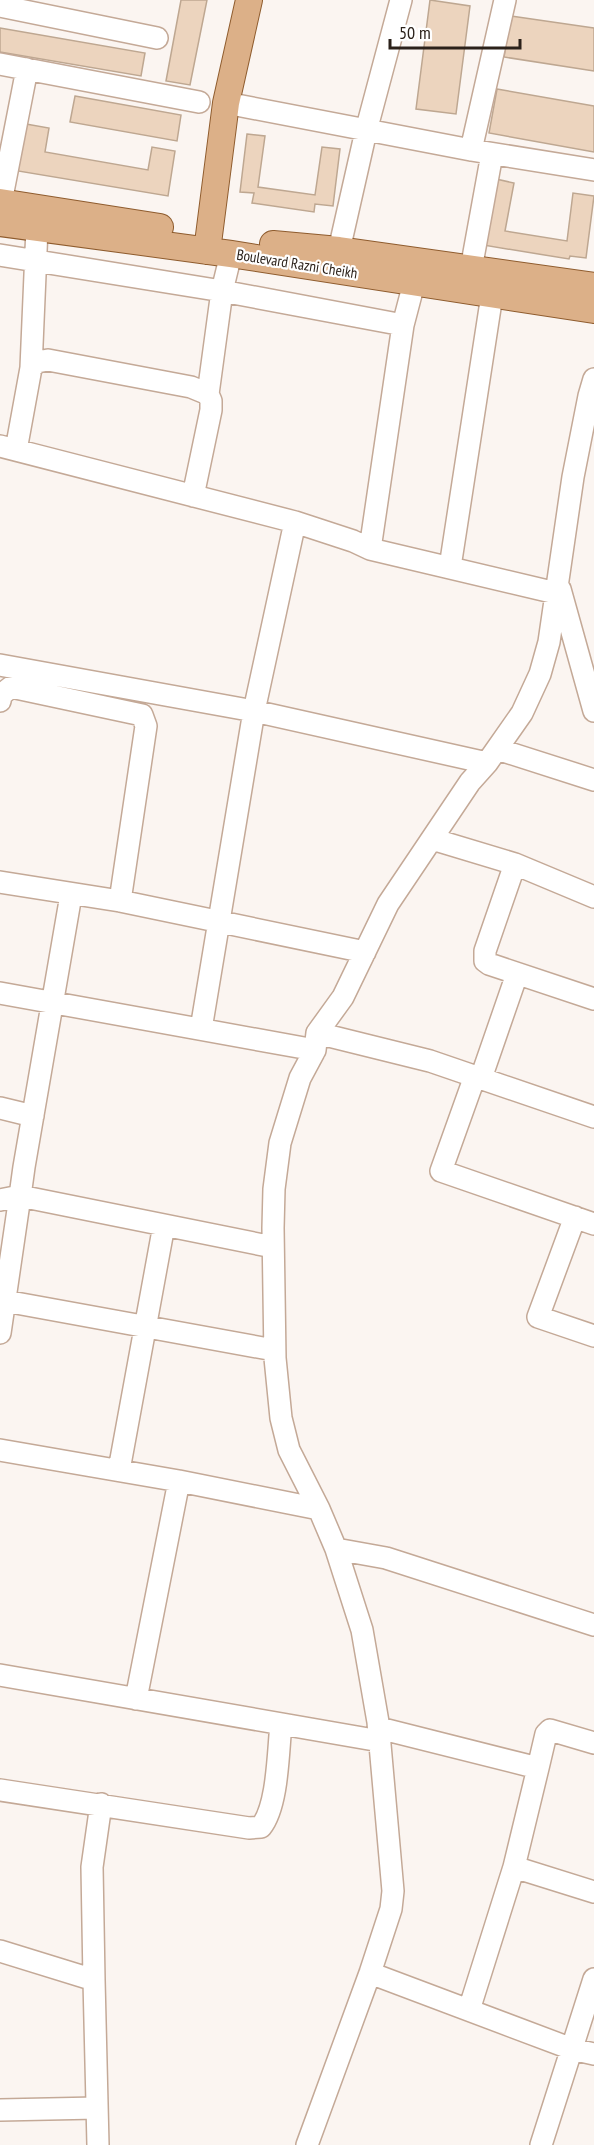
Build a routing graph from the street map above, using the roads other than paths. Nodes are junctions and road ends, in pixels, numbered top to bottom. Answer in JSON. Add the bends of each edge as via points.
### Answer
{"nodes":[{"id":1,"x":249,"y":0,"type":"edge"},
{"id":2,"x":401,"y":0,"type":"edge"},
{"id":3,"x":505,"y":0,"type":"edge"},
{"id":4,"x":12,"y":5,"type":"edge"},
{"id":5,"x":157,"y":38,"type":"dead end"},
{"id":6,"x":0,"y":64,"type":"edge"},
{"id":7,"x":27,"y":69,"type":"junction"},
{"id":8,"x":199,"y":102,"type":"dead end"},
{"id":9,"x":226,"y":103,"type":"junction"},
{"id":10,"x":366,"y":130,"type":"junction"},
{"id":11,"x":482,"y":152,"type":"junction"},
{"id":12,"x":594,"y":170,"type":"edge"},
{"id":13,"x":0,"y":209,"type":"edge"},
{"id":14,"x":37,"y":228,"type":"junction"},
{"id":15,"x":216,"y":247,"type":"junction"},
{"id":16,"x":339,"y":250,"type":"junction"},
{"id":17,"x":0,"y":255,"type":"edge"},
{"id":18,"x":35,"y":261,"type":"junction"},
{"id":19,"x":471,"y":269,"type":"junction"},
{"id":20,"x":414,"y":283,"type":"junction"},
{"id":21,"x":594,"y":286,"type":"edge"},
{"id":22,"x":222,"y":291,"type":"junction"},
{"id":23,"x":492,"y":295,"type":"junction"},
{"id":24,"x":594,"y":310,"type":"edge"},
{"id":25,"x":403,"y":325,"type":"junction"},
{"id":26,"x":31,"y":368,"type":"junction"},
{"id":27,"x":594,"y":380,"type":"edge"},
{"id":28,"x":208,"y":394,"type":"junction"},
{"id":29,"x":8,"y":448,"type":"edge"},
{"id":30,"x":193,"y":496,"type":"junction"},
{"id":31,"x":295,"y":522,"type":"junction"},
{"id":32,"x":370,"y":549,"type":"junction"},
{"id":33,"x":450,"y":567,"type":"junction"},
{"id":34,"x":557,"y":588,"type":"junction"},
{"id":35,"x":0,"y":665,"type":"edge"},
{"id":36,"x":591,"y":686,"type":"edge"},
{"id":37,"x":0,"y":701,"type":"edge"},
{"id":38,"x":254,"y":711,"type":"junction"},
{"id":39,"x":594,"y":711,"type":"edge"},
{"id":40,"x":492,"y":756,"type":"junction"},
{"id":41,"x":594,"y":780,"type":"edge"},
{"id":42,"x":432,"y":839,"type":"junction"},
{"id":43,"x":515,"y":864,"type":"junction"},
{"id":44,"x":0,"y":882,"type":"edge"},
{"id":45,"x":71,"y":895,"type":"junction"},
{"id":46,"x":594,"y":897,"type":"edge"},
{"id":47,"x":120,"y":901,"type":"junction"},
{"id":48,"x":218,"y":923,"type":"junction"},
{"id":49,"x":365,"y":952,"type":"junction"},
{"id":50,"x":517,"y":974,"type":"junction"},
{"id":51,"x":0,"y":993,"type":"edge"},
{"id":52,"x":594,"y":999,"type":"edge"},
{"id":53,"x":52,"y":1002,"type":"junction"},
{"id":54,"x":201,"y":1029,"type":"junction"},
{"id":55,"x":316,"y":1042,"type":"junction"},
{"id":56,"x":478,"y":1077,"type":"junction"},
{"id":57,"x":0,"y":1108,"type":"edge"},
{"id":58,"x":33,"y":1116,"type":"junction"},
{"id":59,"x":594,"y":1117,"type":"edge"},
{"id":60,"x":10,"y":1198,"type":"edge"},
{"id":61,"x":585,"y":1220,"type":"edge"},
{"id":62,"x":164,"y":1225,"type":"junction"},
{"id":63,"x":273,"y":1247,"type":"junction"},
{"id":64,"x":5,"y":1301,"type":"junction"},
{"id":65,"x":146,"y":1327,"type":"junction"},
{"id":66,"x":0,"y":1333,"type":"edge"},
{"id":67,"x":594,"y":1336,"type":"edge"},
{"id":68,"x":274,"y":1350,"type":"junction"},
{"id":69,"x":0,"y":1450,"type":"edge"},
{"id":70,"x":119,"y":1470,"type":"junction"},
{"id":71,"x":179,"y":1480,"type":"junction"},
{"id":72,"x":319,"y":1509,"type":"junction"},
{"id":73,"x":336,"y":1549,"type":"junction"},
{"id":74,"x":594,"y":1625,"type":"edge"},
{"id":75,"x":0,"y":1675,"type":"edge"},
{"id":76,"x":136,"y":1699,"type":"junction"},
{"id":77,"x":281,"y":1724,"type":"junction"},
{"id":78,"x":379,"y":1735,"type":"junction"},
{"id":79,"x":594,"y":1743,"type":"edge"},
{"id":80,"x":538,"y":1768,"type":"junction"},
{"id":81,"x":0,"y":1790,"type":"edge"},
{"id":82,"x":101,"y":1804,"type":"junction"},
{"id":83,"x":514,"y":1867,"type":"junction"},
{"id":84,"x":594,"y":1892,"type":"edge"},
{"id":85,"x":0,"y":1951,"type":"edge"},
{"id":86,"x":370,"y":1973,"type":"junction"},
{"id":87,"x":594,"y":1979,"type":"edge"},
{"id":88,"x":94,"y":1980,"type":"junction"},
{"id":89,"x":469,"y":2010,"type":"junction"},
{"id":90,"x":572,"y":2049,"type":"junction"},
{"id":91,"x":594,"y":2054,"type":"edge"},
{"id":92,"x":98,"y":2108,"type":"junction"},
{"id":93,"x":0,"y":2110,"type":"edge"},
{"id":94,"x":547,"y":2143,"type":"edge"},
{"id":95,"x":98,"y":2145,"type":"edge"},
{"id":96,"x":307,"y":2145,"type":"edge"}],
"edges":[{"from":1,"to":9,"type":"main road"},
{"from":2,"to":10,"type":"street"},
{"from":3,"to":11,"type":"street"},
{"from":4,"to":5,"type":"street"},
{"from":6,"to":7,"type":"street"},
{"from":7,"to":8,"type":"street"},
{"from":7,"to":13,"type":"street"},
{"from":9,"to":10,"type":"street"},
{"from":9,"to":15,"type":"main road"},
{"from":10,"to":11,"type":"street"},
{"from":10,"to":16,"type":"street"},
{"from":11,"to":12,"type":"street"},
{"from":11,"to":19,"type":"street"},
{"from":13,"to":14,"type":"main road","name":"Boulevard Razni Cheikh"},
{"from":13,"to":15,"type":"main road","name":"Boulevard Razni Cheikh"},
{"from":14,"to":15,"type":"main road","name":"Boulevard Razni Cheikh"},
{"from":14,"to":18,"type":"street"},
{"from":15,"to":16,"type":"main road","name":"Boulevard Razni Cheikh"},
{"from":15,"to":20,"type":"main road","name":"Boulevard Razni Cheikh"},
{"from":15,"to":22,"type":"street"},
{"from":16,"to":19,"type":"main road","name":"Boulevard Razni Cheikh"},
{"from":17,"to":18,"type":"street"},
{"from":18,"to":22,"type":"street"},
{"from":18,"to":26,"type":"street"},
{"from":19,"to":21,"type":"main road","name":"Boulevard Razni Cheikh"},
{"from":20,"to":23,"type":"main road","name":"Boulevard Razni Cheikh"},
{"from":20,"to":25,"type":"street"},
{"from":22,"to":25,"type":"street"},
{"from":22,"to":28,"type":"street"},
{"from":23,"to":24,"type":"main road","name":"Boulevard Razni Cheikh"},
{"from":23,"to":33,"type":"street"},
{"from":25,"to":32,"type":"street"},
{"from":26,"to":28,"type":"street","via":[[48,360],[191,387]]},
{"from":26,"to":29,"type":"street"},
{"from":27,"to":34,"type":"street","via":[[569,496]]},
{"from":28,"to":30,"type":"street","via":[[212,410]]},
{"from":29,"to":30,"type":"street"},
{"from":30,"to":31,"type":"street"},
{"from":31,"to":32,"type":"street"},
{"from":31,"to":38,"type":"street"},
{"from":32,"to":33,"type":"street"},
{"from":33,"to":34,"type":"street"},
{"from":34,"to":36,"type":"street"},
{"from":34,"to":40,"type":"street","via":[[540,674],[522,713]]},
{"from":35,"to":38,"type":"street"},
{"from":36,"to":39,"type":"street"},
{"from":37,"to":47,"type":"street","via":[[11,687],[142,715],[146,726]]},
{"from":38,"to":40,"type":"street"},
{"from":38,"to":48,"type":"street"},
{"from":40,"to":41,"type":"street"},
{"from":40,"to":42,"type":"street"},
{"from":42,"to":43,"type":"street"},
{"from":42,"to":49,"type":"street","via":[[388,904]]},
{"from":43,"to":46,"type":"street"},
{"from":43,"to":50,"type":"street","via":[[484,957],[489,964]]},
{"from":44,"to":45,"type":"street"},
{"from":45,"to":47,"type":"street"},
{"from":45,"to":53,"type":"street"},
{"from":47,"to":48,"type":"street"},
{"from":48,"to":49,"type":"street"},
{"from":48,"to":54,"type":"street"},
{"from":49,"to":55,"type":"street"},
{"from":50,"to":52,"type":"street"},
{"from":50,"to":56,"type":"street"},
{"from":51,"to":53,"type":"street"},
{"from":53,"to":54,"type":"street"},
{"from":53,"to":58,"type":"street"},
{"from":54,"to":55,"type":"street"},
{"from":55,"to":56,"type":"street","via":[[430,1061]]},
{"from":55,"to":63,"type":"street","via":[[279,1143]]},
{"from":56,"to":59,"type":"street"},
{"from":56,"to":61,"type":"street","via":[[441,1171]]},
{"from":57,"to":58,"type":"street"},
{"from":58,"to":60,"type":"street"},
{"from":60,"to":62,"type":"street"},
{"from":60,"to":64,"type":"street"},
{"from":61,"to":67,"type":"street","via":[[538,1317]]},
{"from":62,"to":63,"type":"street"},
{"from":62,"to":65,"type":"street"},
{"from":63,"to":68,"type":"street"},
{"from":64,"to":65,"type":"street"},
{"from":64,"to":66,"type":"street"},
{"from":65,"to":68,"type":"street"},
{"from":65,"to":70,"type":"street"},
{"from":68,"to":72,"type":"street","via":[[289,1450]]},
{"from":69,"to":70,"type":"street"},
{"from":70,"to":71,"type":"street"},
{"from":71,"to":72,"type":"street"},
{"from":71,"to":76,"type":"street"},
{"from":72,"to":73,"type":"street"},
{"from":73,"to":74,"type":"street","via":[[386,1558]]},
{"from":73,"to":78,"type":"street","via":[[362,1630]]},
{"from":75,"to":76,"type":"street"},
{"from":76,"to":77,"type":"street"},
{"from":77,"to":78,"type":"street"},
{"from":77,"to":82,"type":"street","via":[[272,1803],[268,1819],[261,1827]]},
{"from":78,"to":80,"type":"street"},
{"from":78,"to":86,"type":"street","via":[[393,1892]]},
{"from":79,"to":80,"type":"street","via":[[550,1730]]},
{"from":80,"to":83,"type":"street"},
{"from":81,"to":82,"type":"street"},
{"from":82,"to":88,"type":"street","via":[[92,1876]]},
{"from":83,"to":84,"type":"street"},
{"from":83,"to":89,"type":"street"},
{"from":85,"to":88,"type":"street"},
{"from":86,"to":89,"type":"street"},
{"from":86,"to":96,"type":"street"},
{"from":87,"to":90,"type":"street"},
{"from":88,"to":92,"type":"street"},
{"from":89,"to":90,"type":"street"},
{"from":90,"to":91,"type":"street"},
{"from":90,"to":94,"type":"street"},
{"from":92,"to":93,"type":"street"},
{"from":92,"to":95,"type":"street"}]}
